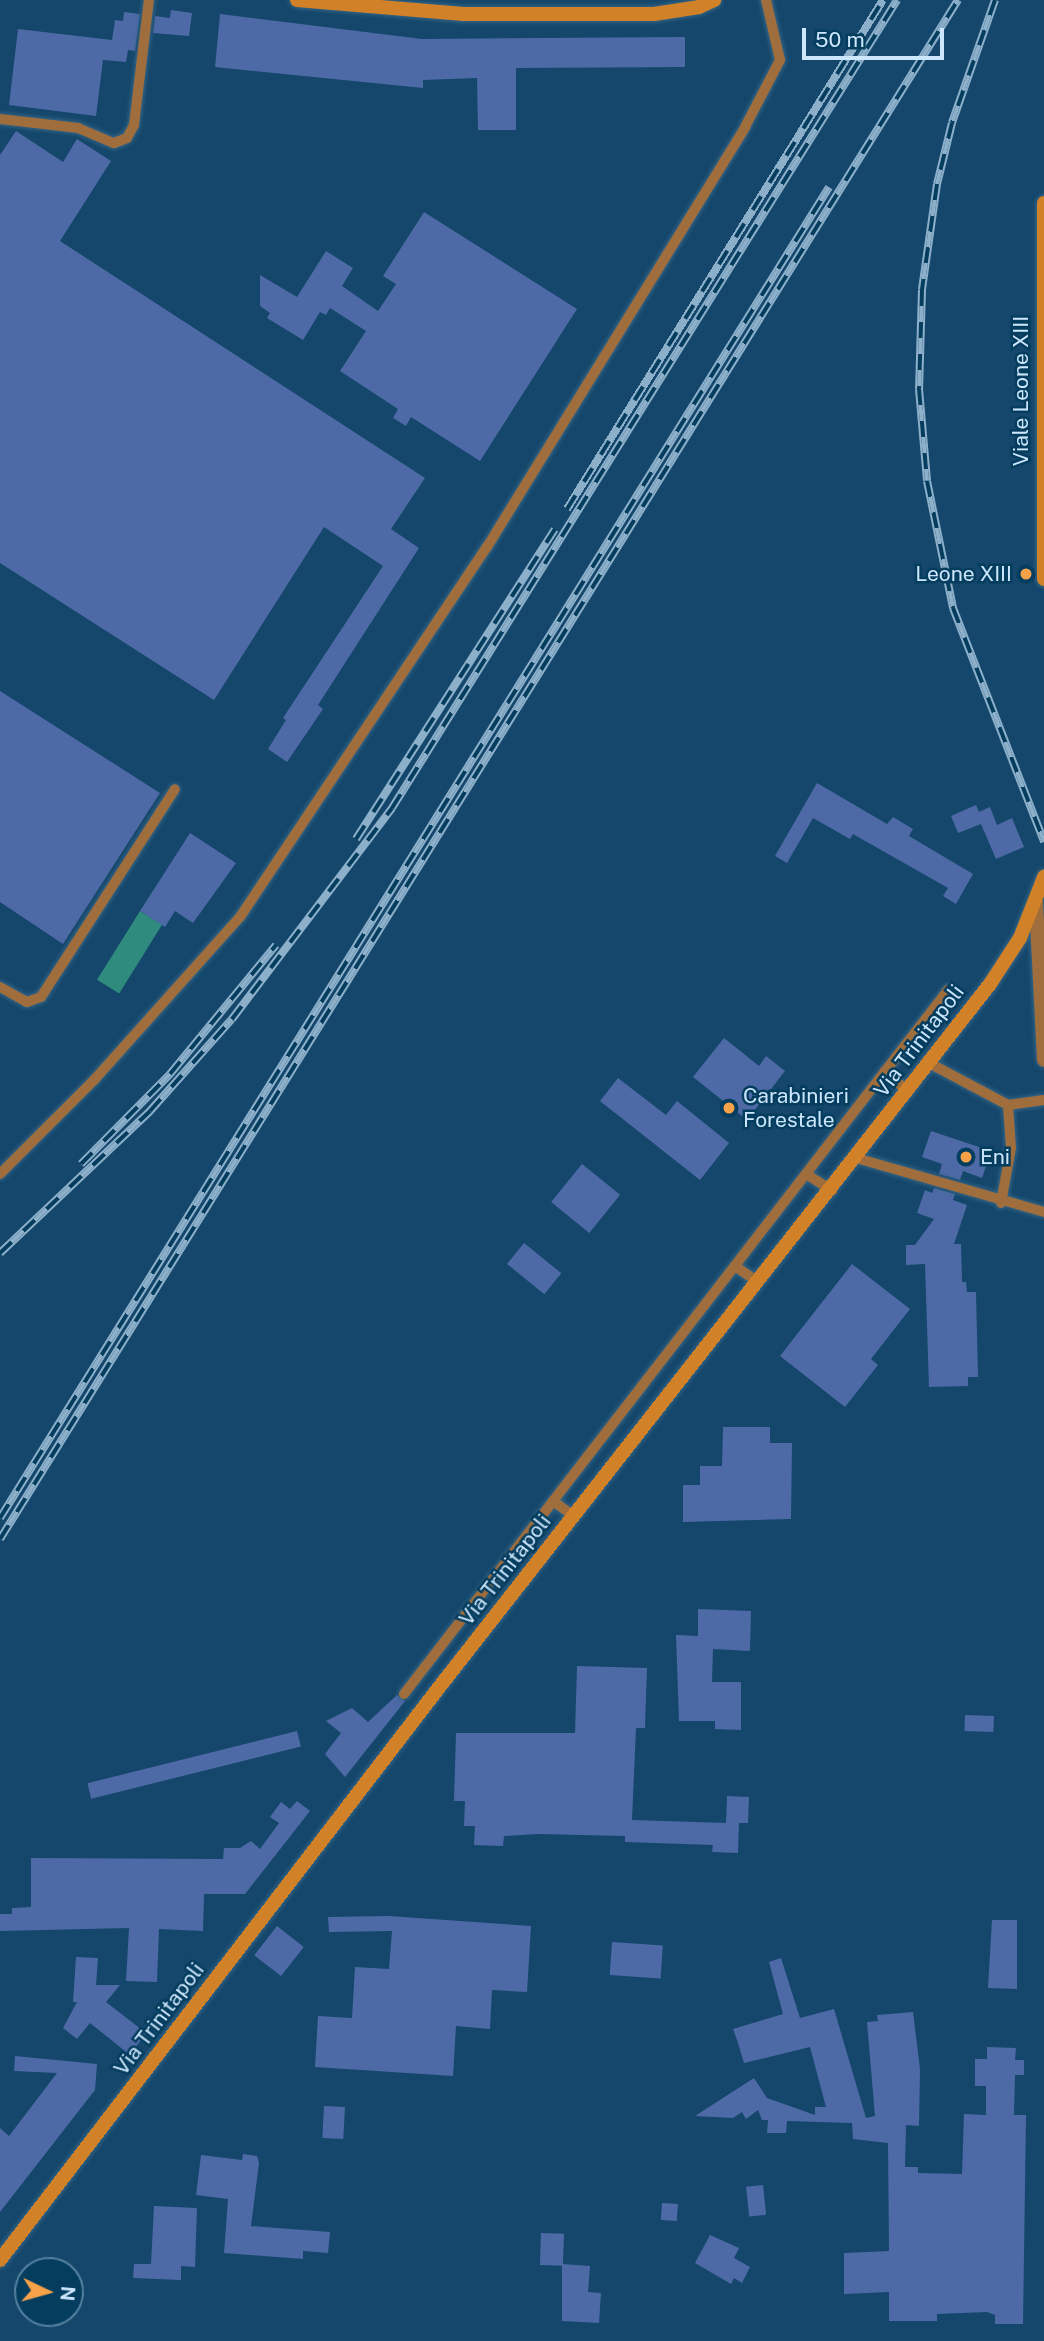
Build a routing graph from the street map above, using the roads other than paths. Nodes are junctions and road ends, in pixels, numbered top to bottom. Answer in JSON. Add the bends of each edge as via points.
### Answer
{"nodes":[{"id":1,"x":149,"y":0,"type":"edge"},
{"id":2,"x":297,"y":0,"type":"edge"},
{"id":3,"x":714,"y":0,"type":"edge"},
{"id":4,"x":766,"y":0,"type":"edge"},
{"id":5,"x":404,"y":6,"type":"edge"},
{"id":6,"x":0,"y":119,"type":"edge"},
{"id":7,"x":1044,"y":203,"type":"edge"},
{"id":8,"x":1044,"y":579,"type":"edge"},
{"id":9,"x":175,"y":789,"type":"dead end"},
{"id":10,"x":1044,"y":877,"type":"edge"},
{"id":11,"x":1036,"y":902,"type":"junction"},
{"id":12,"x":0,"y":987,"type":"edge"},
{"id":13,"x":948,"y":990,"type":"dead end"},
{"id":14,"x":1044,"y":1060,"type":"edge"},
{"id":15,"x":929,"y":1063,"type":"junction"},
{"id":16,"x":884,"y":1072,"type":"junction"},
{"id":17,"x":908,"y":1091,"type":"junction"},
{"id":18,"x":1044,"y":1100,"type":"edge"},
{"id":19,"x":1009,"y":1105,"type":"junction"},
{"id":20,"x":856,"y":1158,"type":"junction"},
{"id":21,"x":0,"y":1174,"type":"edge"},
{"id":22,"x":806,"y":1174,"type":"junction"},
{"id":23,"x":832,"y":1190,"type":"junction"},
{"id":24,"x":1001,"y":1203,"type":"junction"},
{"id":25,"x":1044,"y":1212,"type":"edge"},
{"id":26,"x":735,"y":1266,"type":"junction"},
{"id":27,"x":758,"y":1282,"type":"junction"},
{"id":28,"x":553,"y":1501,"type":"junction"},
{"id":29,"x":574,"y":1516,"type":"junction"},
{"id":30,"x":404,"y":1694,"type":"dead end"},
{"id":31,"x":0,"y":2260,"type":"edge"}],
"edges":[{"from":1,"to":6,"type":"lane","via":[[134,125],[127,138],[114,143],[78,128]]},
{"from":2,"to":5,"type":"main road"},
{"from":3,"to":5,"type":"main road","via":[[654,14]]},
{"from":4,"to":21,"type":"lane","via":[[780,60],[745,127],[486,547],[240,917],[95,1079]]},
{"from":7,"to":8,"type":"main road","name":"Viale Leone XIII"},
{"from":9,"to":12,"type":"lane","via":[[38,1001],[22,1001]]},
{"from":10,"to":11,"type":"main road"},
{"from":11,"to":14,"type":"street"},
{"from":11,"to":15,"type":"main road","name":"Via Trinitapoli","via":[[1010,955]]},
{"from":13,"to":16,"type":"lane"},
{"from":15,"to":17,"type":"main road","name":"Via Trinitapoli"},
{"from":15,"to":19,"type":"lane"},
{"from":16,"to":17,"type":"lane"},
{"from":16,"to":22,"type":"lane"},
{"from":17,"to":20,"type":"main road","name":"Via Trinitapoli"},
{"from":18,"to":19,"type":"lane"},
{"from":19,"to":24,"type":"lane","via":[[1011,1148]]},
{"from":20,"to":23,"type":"main road","name":"Via Trinitapoli"},
{"from":20,"to":24,"type":"lane"},
{"from":22,"to":23,"type":"lane"},
{"from":22,"to":26,"type":"lane"},
{"from":23,"to":27,"type":"main road","name":"Via Trinitapoli"},
{"from":24,"to":25,"type":"lane"},
{"from":26,"to":27,"type":"lane"},
{"from":26,"to":28,"type":"lane"},
{"from":27,"to":29,"type":"main road","name":"Via Trinitapoli"},
{"from":28,"to":29,"type":"lane"},
{"from":28,"to":30,"type":"lane"},
{"from":29,"to":31,"type":"main road","name":"Via Trinitapoli"}]}
